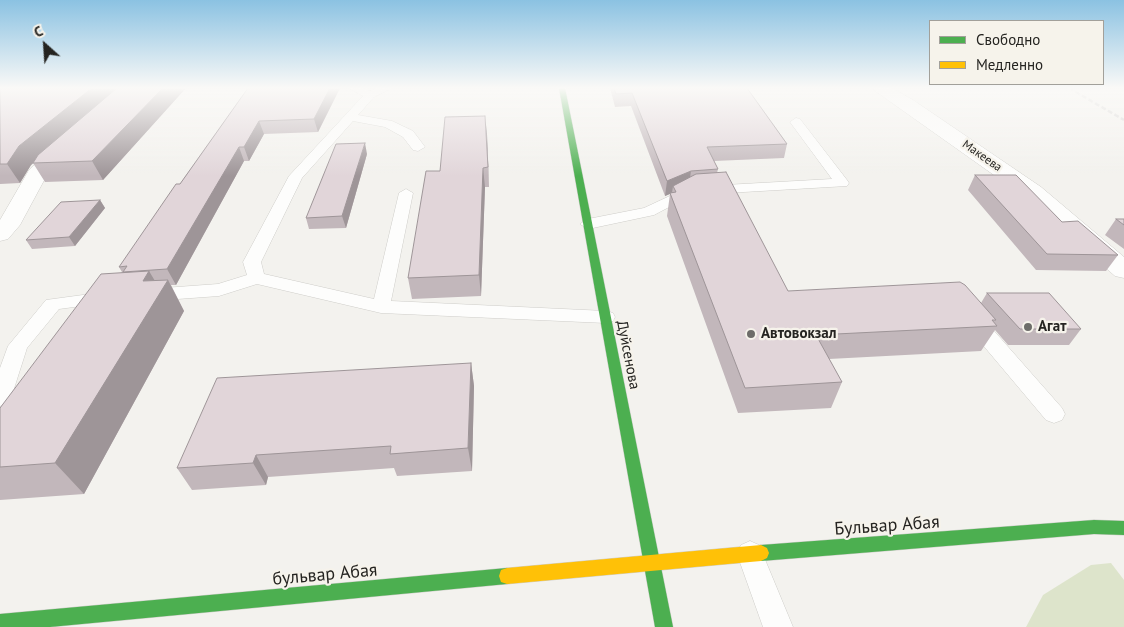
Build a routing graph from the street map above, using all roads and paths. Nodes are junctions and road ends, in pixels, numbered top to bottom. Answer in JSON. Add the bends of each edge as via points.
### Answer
{"nodes":[{"id":1,"x":348,"y":117,"type":"edge"},
{"id":2,"x":349,"y":117,"type":"edge"},
{"id":3,"x":568,"y":117,"type":"edge"},
{"id":4,"x":926,"y":117,"type":"edge"},
{"id":5,"x":796,"y":122,"type":"dead end"},
{"id":6,"x":80,"y":134,"type":"edge"},
{"id":7,"x":418,"y":147,"type":"dead end"},
{"id":8,"x":406,"y":193,"type":"dead end"},
{"id":9,"x":588,"y":224,"type":"junction"},
{"id":10,"x":0,"y":234,"type":"edge"},
{"id":11,"x":1124,"y":270,"type":"edge"},
{"id":12,"x":256,"y":278,"type":"junction"},
{"id":13,"x":121,"y":297,"type":"junction"},
{"id":14,"x":959,"y":304,"type":"edge"},
{"id":15,"x":381,"y":307,"type":"junction"},
{"id":16,"x":606,"y":317,"type":"junction"},
{"id":17,"x":94,"y":320,"type":"edge"},
{"id":18,"x":0,"y":398,"type":"edge"},
{"id":19,"x":1054,"y":414,"type":"dead end"},
{"id":20,"x":1124,"y":528,"type":"edge"},
{"id":21,"x":750,"y":554,"type":"junction"},
{"id":22,"x":653,"y":562,"type":"junction"},
{"id":23,"x":0,"y":623,"type":"edge"},
{"id":24,"x":664,"y":627,"type":"edge"},
{"id":25,"x":778,"y":627,"type":"edge"}],
"edges":[{"from":1,"to":12,"type":"lane","via":[[296,176],[252,262]]},
{"from":2,"to":7,"type":"lane","via":[[388,124],[408,134]]},
{"from":3,"to":9,"type":"street","name":"Дуйсенова"},
{"from":4,"to":11,"type":"street","name":"Макеева","via":[[1033,192]]},
{"from":5,"to":9,"type":"lane","via":[[842,183],[689,191],[649,212]]},
{"from":6,"to":10,"type":"street","via":[[39,170],[12,220]]},
{"from":8,"to":15,"type":"lane"},
{"from":9,"to":16,"type":"street","name":"Дуйсенова"},
{"from":12,"to":13,"type":"lane","via":[[219,290]]},
{"from":12,"to":15,"type":"lane"},
{"from":13,"to":17,"type":"lane"},
{"from":13,"to":18,"type":"lane","via":[[53,304],[18,346]]},
{"from":14,"to":19,"type":"lane"},
{"from":15,"to":16,"type":"lane"},
{"from":16,"to":22,"type":"street","name":"Дуйсенова"},
{"from":20,"to":21,"type":"street","name":"Бульвар Абая","via":[[1094,527]]},
{"from":21,"to":22,"type":"street","name":"Бульвар Абая"},
{"from":21,"to":25,"type":"lane"},
{"from":22,"to":23,"type":"street","name":"бульвар Абая"},
{"from":22,"to":24,"type":"street","name":"Дуйсенова"}]}
